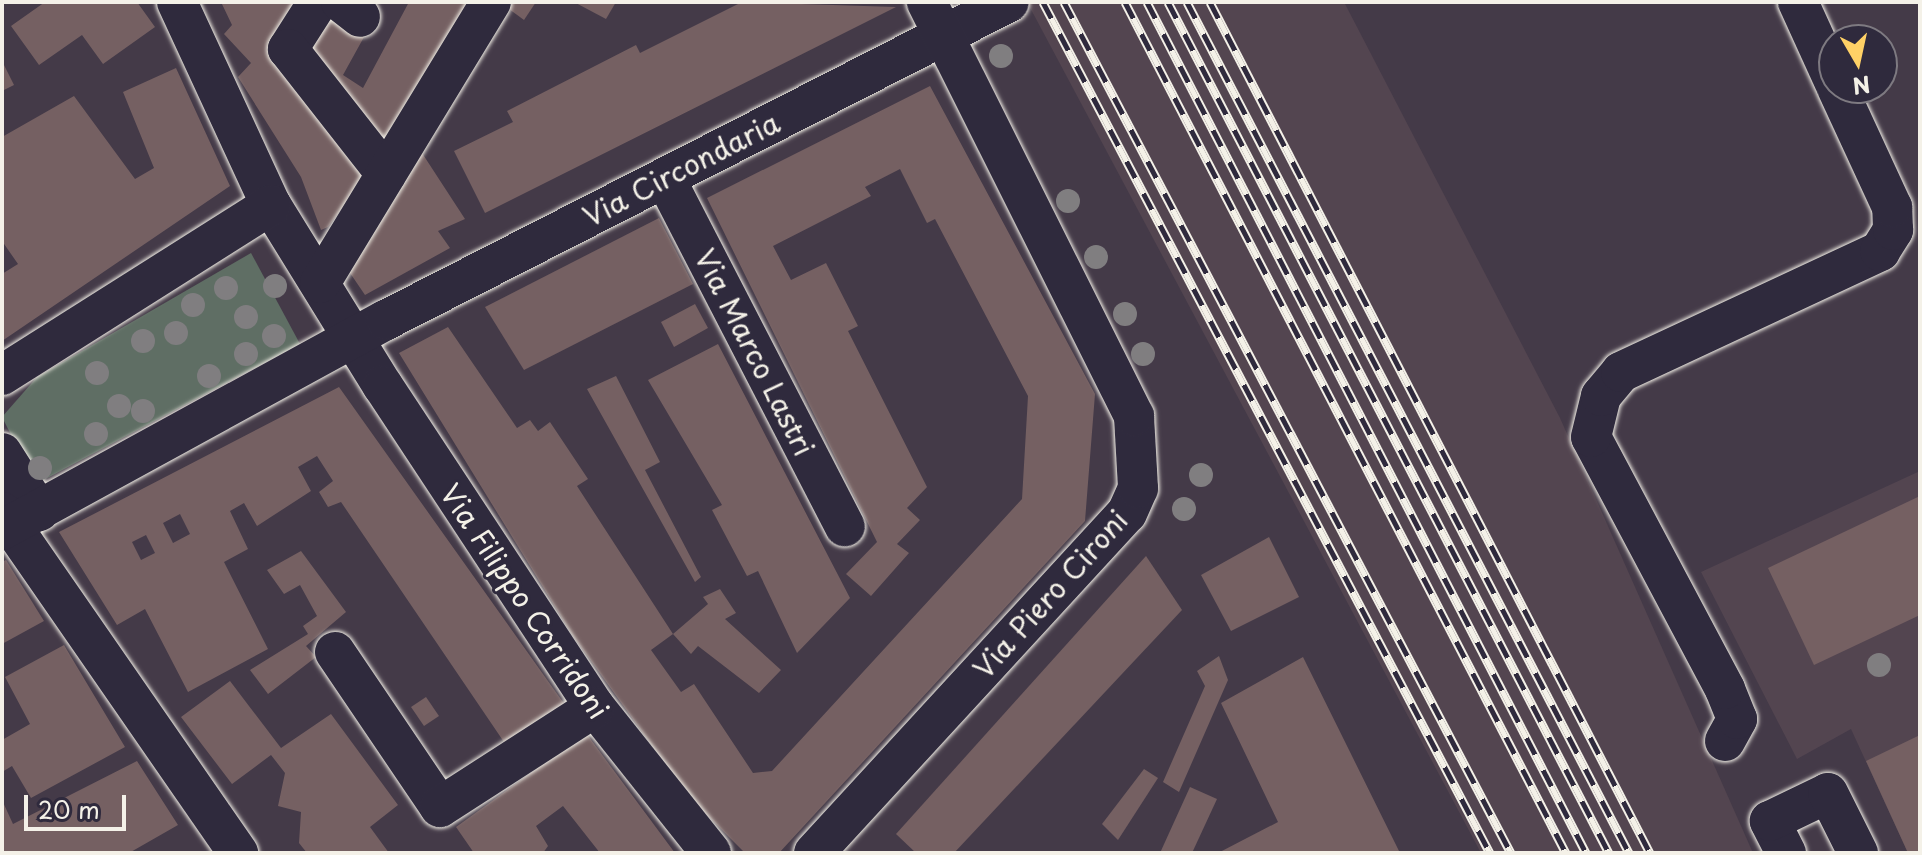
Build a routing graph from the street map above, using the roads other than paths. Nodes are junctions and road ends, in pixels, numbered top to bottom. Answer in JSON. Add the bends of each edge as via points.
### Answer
{"nodes":[{"id":1,"x":177,"y":2,"type":"edge"},
{"id":2,"x":318,"y":2,"type":"edge"},
{"id":3,"x":491,"y":2,"type":"edge"},
{"id":4,"x":1009,"y":2,"type":"edge"},
{"id":5,"x":1798,"y":2,"type":"edge"},
{"id":6,"x":935,"y":18,"type":"edge"},
{"id":7,"x":1818,"y":46,"type":"edge"},
{"id":8,"x":1844,"y":104,"type":"edge"},
{"id":9,"x":386,"y":174,"type":"junction"},
{"id":10,"x":665,"y":178,"type":"junction"},
{"id":11,"x":271,"y":205,"type":"junction"},
{"id":12,"x":320,"y":283,"type":"junction"},
{"id":13,"x":354,"y":340,"type":"junction"},
{"id":14,"x":7,"y":378,"type":"edge"},
{"id":15,"x":2,"y":453,"type":"edge"},
{"id":16,"x":13,"y":520,"type":"edge"},
{"id":17,"x":845,"y":526,"type":"dead end"},
{"id":18,"x":335,"y":652,"type":"dead end"},
{"id":19,"x":595,"y":707,"type":"junction"},
{"id":20,"x":1725,"y":741,"type":"dead end"},
{"id":21,"x":238,"y":853,"type":"edge"},
{"id":22,"x":711,"y":853,"type":"edge"},
{"id":23,"x":814,"y":853,"type":"edge"},
{"id":24,"x":1786,"y":853,"type":"edge"},
{"id":25,"x":1858,"y":853,"type":"edge"}],
"edges":[{"from":1,"to":11,"type":"street","name":"Via Filippo Corridoni"},
{"from":2,"to":9,"type":"street","via":[[288,49]]},
{"from":3,"to":9,"type":"street"},
{"from":4,"to":6,"type":"street","name":"Via Circondaria"},
{"from":5,"to":7,"type":"street"},
{"from":6,"to":10,"type":"street","name":"Via Circondaria"},
{"from":6,"to":23,"type":"street","name":"Via Piero Cironi","via":[[1134,416],[1138,488],[1127,513]]},
{"from":8,"to":20,"type":"street","via":[[1892,207],[1893,230],[1880,251],[1621,372],[1601,396],[1591,437],[1725,689],[1737,719]]},
{"from":9,"to":12,"type":"street"},
{"from":10,"to":13,"type":"street","name":"Via Circondaria"},
{"from":10,"to":17,"type":"street","name":"Via Marco Lastri"},
{"from":11,"to":12,"type":"street","name":"Via Filippo Corridoni"},
{"from":11,"to":14,"type":"street"},
{"from":12,"to":13,"type":"street","name":"Via Filippo Corridoni"},
{"from":13,"to":16,"type":"street","name":"Via Circondaria"},
{"from":13,"to":19,"type":"street","name":"Via Filippo Corridoni"},
{"from":15,"to":16,"type":"street"},
{"from":16,"to":21,"type":"street"},
{"from":18,"to":19,"type":"street","via":[[440,807]]},
{"from":19,"to":22,"type":"street","name":"Via Filippo Corridoni"},
{"from":24,"to":25,"type":"street","via":[[1770,821],[1828,793]]}]}
